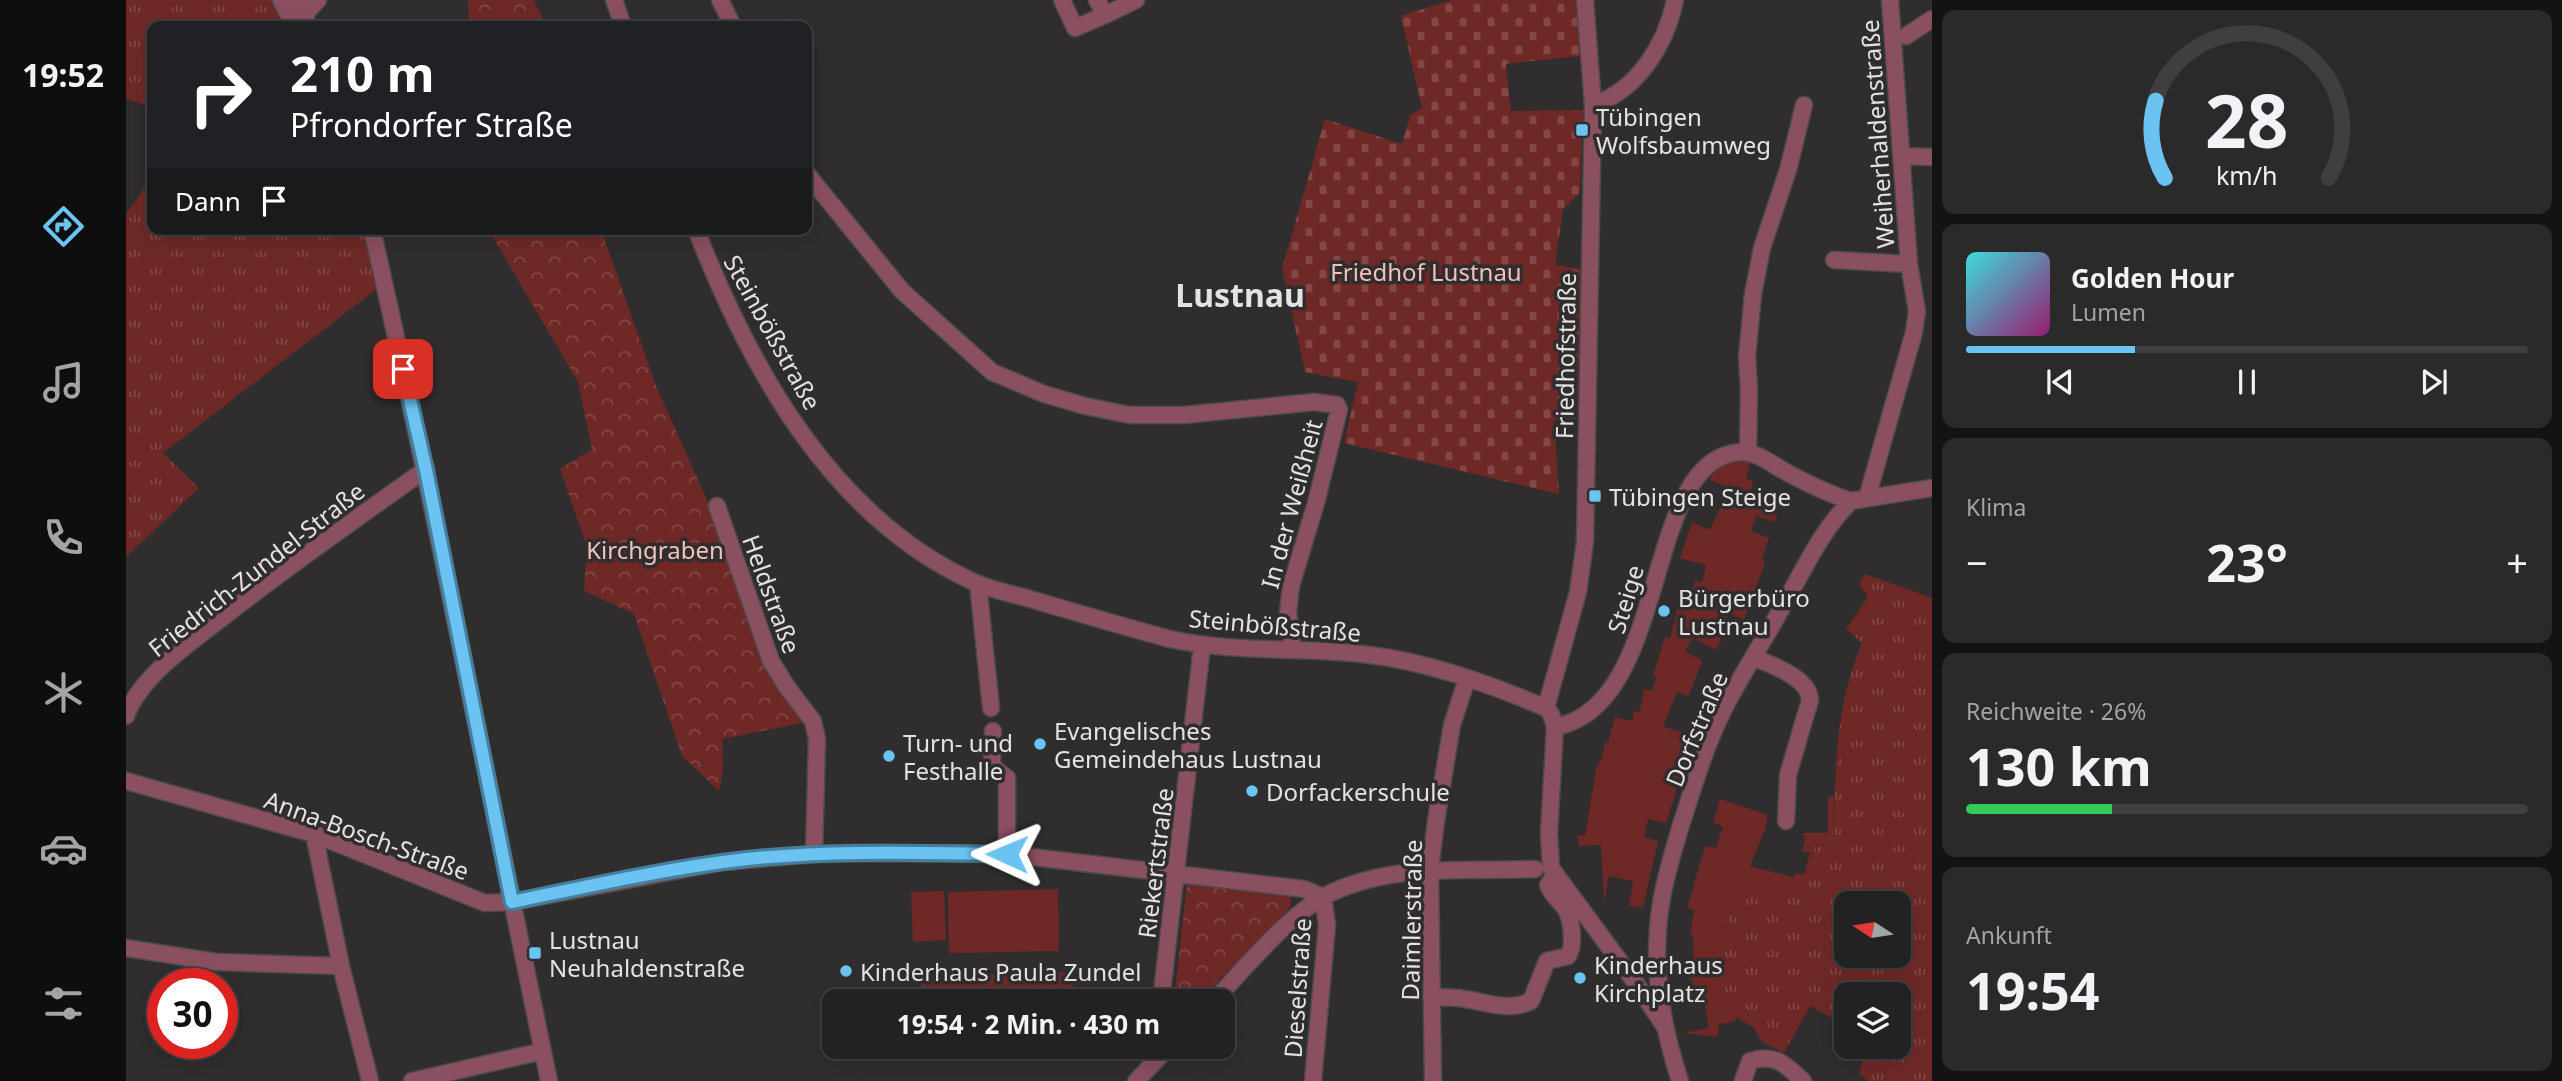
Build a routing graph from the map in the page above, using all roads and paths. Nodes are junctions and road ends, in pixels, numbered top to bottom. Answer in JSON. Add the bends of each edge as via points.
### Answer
{"nodes":[{"id":1,"x":281,"y":0,"type":"edge"},
{"id":2,"x":297,"y":0,"type":"edge"},
{"id":3,"x":318,"y":0,"type":"edge"},
{"id":4,"x":614,"y":0,"type":"edge"},
{"id":5,"x":720,"y":0,"type":"edge"},
{"id":6,"x":1062,"y":0,"type":"edge"},
{"id":7,"x":1136,"y":0,"type":"edge"},
{"id":8,"x":1585,"y":0,"type":"edge"},
{"id":9,"x":1675,"y":0,"type":"edge"},
{"id":10,"x":1890,"y":0,"type":"edge"},
{"id":11,"x":1101,"y":7,"type":"edge"},
{"id":12,"x":1932,"y":19,"type":"edge"},
{"id":13,"x":299,"y":21,"type":"edge"},
{"id":14,"x":300,"y":21,"type":"edge"},
{"id":15,"x":301,"y":21,"type":"edge"},
{"id":16,"x":621,"y":21,"type":"edge"},
{"id":17,"x":730,"y":21,"type":"edge"},
{"id":18,"x":1906,"y":36,"type":"dead end"},
{"id":19,"x":1593,"y":105,"type":"junction"},
{"id":20,"x":1804,"y":105,"type":"dead end"},
{"id":21,"x":1902,"y":156,"type":"junction"},
{"id":22,"x":1932,"y":158,"type":"edge"},
{"id":23,"x":812,"y":180,"type":"edge"},
{"id":24,"x":373,"y":235,"type":"edge"},
{"id":25,"x":697,"y":235,"type":"edge"},
{"id":26,"x":1834,"y":260,"type":"dead end"},
{"id":27,"x":1909,"y":264,"type":"junction"},
{"id":28,"x":1748,"y":453,"type":"junction"},
{"id":29,"x":426,"y":470,"type":"junction"},
{"id":30,"x":1932,"y":488,"type":"edge"},
{"id":31,"x":1859,"y":500,"type":"junction"},
{"id":32,"x":717,"y":506,"type":"dead end"},
{"id":33,"x":978,"y":583,"type":"junction"},
{"id":34,"x":1202,"y":646,"type":"junction"},
{"id":35,"x":1293,"y":650,"type":"junction"},
{"id":36,"x":1754,"y":657,"type":"junction"},
{"id":37,"x":1467,"y":679,"type":"junction"},
{"id":38,"x":991,"y":708,"type":"dead end"},
{"id":39,"x":1546,"y":708,"type":"junction"},
{"id":40,"x":126,"y":716,"type":"edge"},
{"id":41,"x":1555,"y":727,"type":"junction"},
{"id":42,"x":993,"y":731,"type":"dead end"},
{"id":43,"x":126,"y":781,"type":"edge"},
{"id":44,"x":1787,"y":821,"type":"dead end"},
{"id":45,"x":314,"y":834,"type":"junction"},
{"id":46,"x":814,"y":854,"type":"junction"},
{"id":47,"x":1007,"y":854,"type":"junction"},
{"id":48,"x":1535,"y":869,"type":"dead end"},
{"id":49,"x":1430,"y":870,"type":"junction"},
{"id":50,"x":1177,"y":874,"type":"junction"},
{"id":51,"x":1555,"y":875,"type":"junction"},
{"id":52,"x":1323,"y":897,"type":"junction"},
{"id":53,"x":512,"y":902,"type":"junction"},
{"id":54,"x":126,"y":948,"type":"edge"},
{"id":55,"x":341,"y":966,"type":"junction"},
{"id":56,"x":1163,"y":989,"type":"edge"},
{"id":57,"x":1225,"y":989,"type":"edge"},
{"id":58,"x":1431,"y":997,"type":"junction"},
{"id":59,"x":1665,"y":1027,"type":"junction"},
{"id":60,"x":543,"y":1051,"type":"junction"},
{"id":61,"x":1152,"y":1059,"type":"edge"},
{"id":62,"x":1155,"y":1059,"type":"edge"},
{"id":63,"x":370,"y":1081,"type":"edge"},
{"id":64,"x":412,"y":1081,"type":"edge"},
{"id":65,"x":549,"y":1081,"type":"edge"},
{"id":66,"x":1136,"y":1081,"type":"edge"},
{"id":67,"x":1152,"y":1081,"type":"edge"},
{"id":68,"x":1313,"y":1081,"type":"edge"},
{"id":69,"x":1433,"y":1081,"type":"edge"},
{"id":70,"x":1680,"y":1081,"type":"edge"},
{"id":71,"x":1743,"y":1081,"type":"edge"},
{"id":72,"x":1803,"y":1081,"type":"edge"}],
"edges":[{"from":1,"to":13,"type":"street"},
{"from":2,"to":14,"type":"street"},
{"from":3,"to":15,"type":"street"},
{"from":4,"to":16,"type":"street"},
{"from":5,"to":17,"type":"street"},
{"from":6,"to":11,"type":"street","via":[[1074,28]]},
{"from":7,"to":11,"type":"street"},
{"from":8,"to":19,"type":"street","name":"Friedhofstraße"},
{"from":9,"to":19,"type":"street","via":[[1665,34],[1644,67],[1608,100]]},
{"from":10,"to":21,"type":"street","name":"Weiherhaldenstraße"},
{"from":12,"to":18,"type":"street"},
{"from":19,"to":39,"type":"street","name":"Friedhofstraße","via":[[1585,542],[1578,592]]},
{"from":20,"to":28,"type":"street","via":[[1753,294],[1747,357]]},
{"from":21,"to":22,"type":"street"},
{"from":21,"to":27,"type":"street","name":"Weiherhaldenstraße"},
{"from":23,"to":35,"type":"street","name":"In der Weißheit","via":[[902,291],[992,372],[1044,394],[1130,415],[1184,415],[1314,402],[1337,405],[1291,586],[1288,612]]},
{"from":24,"to":29,"type":"street"},
{"from":25,"to":33,"type":"street","name":"Steinbößstraße","via":[[716,281],[770,383],[846,491],[901,539]]},
{"from":26,"to":27,"type":"street","name":"Weiherhaldenstraße"},
{"from":27,"to":31,"type":"street","name":"Weiherhaldenstraße","via":[[1917,311],[1914,332]]},
{"from":28,"to":31,"type":"street","via":[[1831,495]]},
{"from":28,"to":41,"type":"street","name":"Steige","via":[[1715,460],[1697,479],[1662,554],[1633,653],[1603,700],[1574,722]]},
{"from":29,"to":40,"type":"street","name":"Friedrich-Zundel-Straße","via":[[275,577],[166,662]]},
{"from":29,"to":53,"type":"street"},
{"from":30,"to":31,"type":"street"},
{"from":31,"to":36,"type":"street","name":"Dorfstraße","via":[[1828,530]]},
{"from":32,"to":46,"type":"street","name":"Heldstraße","via":[[771,661],[813,721],[817,739]]},
{"from":33,"to":34,"type":"street","name":"Steinbößstraße"},
{"from":33,"to":38,"type":"street"},
{"from":34,"to":35,"type":"street","name":"Steinbößstraße"},
{"from":34,"to":50,"type":"street","name":"Riekertstraße"},
{"from":35,"to":37,"type":"street","name":"Steinbößstraße","via":[[1382,657]]},
{"from":36,"to":44,"type":"street","via":[[1790,675],[1810,695],[1788,775]]},
{"from":36,"to":59,"type":"street","name":"Dorfstraße","via":[[1701,766],[1664,886],[1657,947]]},
{"from":37,"to":39,"type":"street","name":"Steinbößstraße"},
{"from":37,"to":49,"type":"street","name":"Daimlerstraße","via":[[1452,724]]},
{"from":39,"to":41,"type":"street"},
{"from":41,"to":51,"type":"street","via":[[1549,833]]},
{"from":42,"to":47,"type":"street","via":[[992,763],[1007,778]]},
{"from":43,"to":45,"type":"street","name":"Anna-Bosch-Straße"},
{"from":45,"to":53,"type":"street","name":"Anna-Bosch-Straße","via":[[478,901]]},
{"from":45,"to":55,"type":"street"},
{"from":46,"to":47,"type":"street","name":"Anna-Bosch-Straße"},
{"from":46,"to":53,"type":"street","name":"Anna-Bosch-Straße","via":[[695,866]]},
{"from":47,"to":50,"type":"street","name":"Anna-Bosch-Straße"},
{"from":48,"to":49,"type":"street"},
{"from":49,"to":52,"type":"street","via":[[1390,876]]},
{"from":49,"to":58,"type":"street","name":"Daimlerstraße"},
{"from":50,"to":52,"type":"street","name":"Anna-Bosch-Straße","via":[[1304,888]]},
{"from":50,"to":56,"type":"street","name":"Riekertstraße"},
{"from":51,"to":58,"type":"street","via":[[1548,886],[1567,911],[1571,951],[1547,961],[1531,1001],[1503,1005]]},
{"from":51,"to":59,"type":"street"},
{"from":52,"to":57,"type":"street"},
{"from":52,"to":68,"type":"street","name":"Dieselstraße","via":[[1327,935]]},
{"from":53,"to":60,"type":"street"},
{"from":54,"to":55,"type":"street","via":[[216,962]]},
{"from":55,"to":63,"type":"street"},
{"from":58,"to":69,"type":"street","name":"Daimlerstraße"},
{"from":59,"to":70,"type":"street","name":"Dorfstraße"},
{"from":60,"to":64,"type":"street"},
{"from":60,"to":65,"type":"street"},
{"from":61,"to":66,"type":"street"},
{"from":62,"to":67,"type":"street"},
{"from":71,"to":72,"type":"street","via":[[1750,1061],[1763,1057],[1776,1059]]}]}
